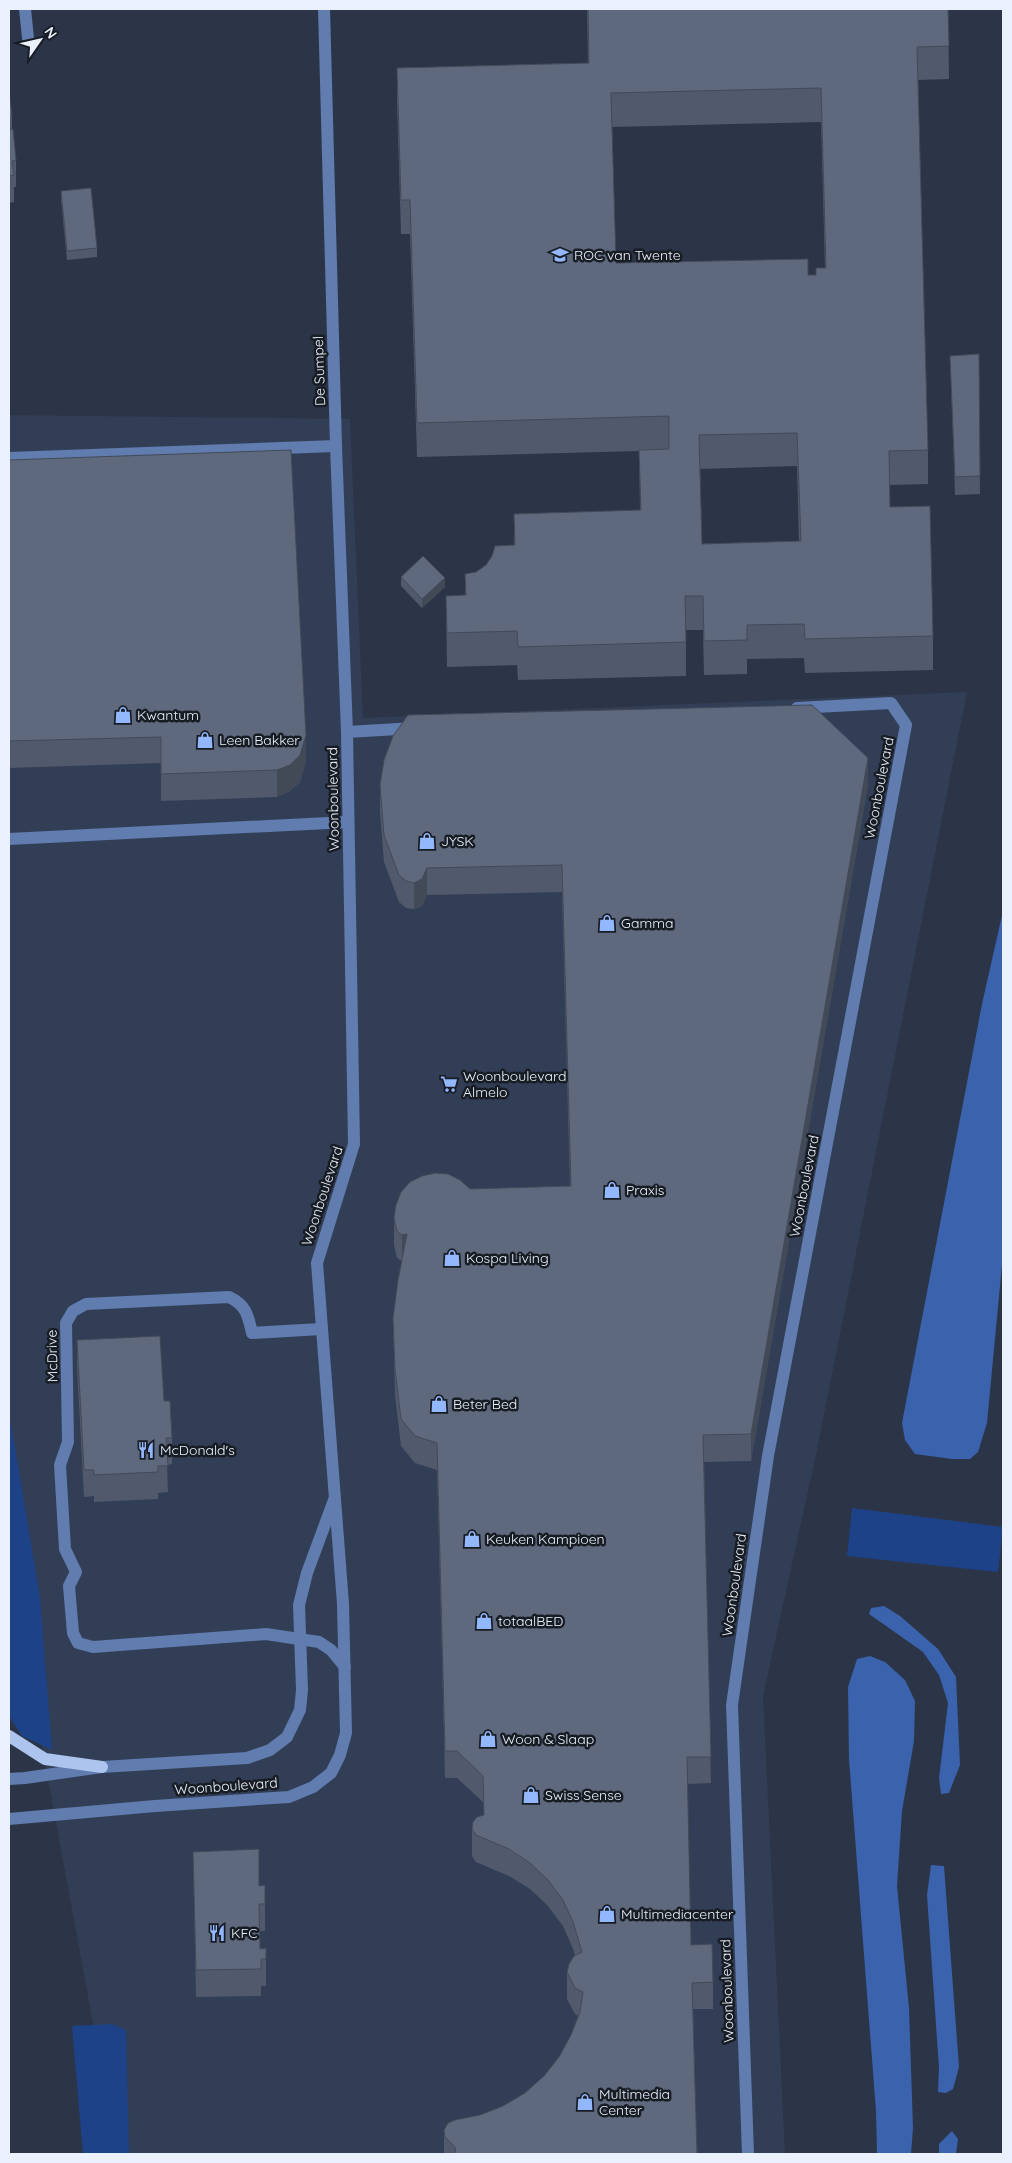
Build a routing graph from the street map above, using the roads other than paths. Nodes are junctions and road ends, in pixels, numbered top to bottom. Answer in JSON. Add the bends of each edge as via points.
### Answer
{"nodes":[{"id":1,"x":25,"y":9,"type":"edge"},
{"id":2,"x":324,"y":9,"type":"edge"},
{"id":3,"x":28,"y":38,"type":"dead end"},
{"id":4,"x":336,"y":446,"type":"junction"},
{"id":5,"x":9,"y":458,"type":"edge"},
{"id":6,"x":783,"y":708,"type":"edge"},
{"id":7,"x":430,"y":727,"type":"edge"},
{"id":8,"x":347,"y":732,"type":"junction"},
{"id":9,"x":348,"y":822,"type":"junction"},
{"id":10,"x":9,"y":839,"type":"edge"},
{"id":11,"x":321,"y":1329,"type":"junction"},
{"id":12,"x":335,"y":1496,"type":"junction"},
{"id":13,"x":300,"y":1638,"type":"junction"},
{"id":14,"x":345,"y":1667,"type":"junction"},
{"id":15,"x":9,"y":1736,"type":"edge"},
{"id":16,"x":102,"y":1767,"type":"junction"},
{"id":17,"x":9,"y":1779,"type":"edge"},
{"id":18,"x":9,"y":1819,"type":"edge"},
{"id":19,"x":748,"y":2154,"type":"edge"}],
"edges":[{"from":1,"to":3,"type":"street"},
{"from":2,"to":4,"type":"street","name":"De Sumpel"},
{"from":4,"to":5,"type":"street"},
{"from":4,"to":8,"type":"street","name":"De Sumpel"},
{"from":6,"to":19,"type":"street","name":"Woonboulevard","via":[[891,703],[906,725],[768,1456],[732,1705]]},
{"from":7,"to":8,"type":"street","name":"Woonboulevard"},
{"from":8,"to":9,"type":"street","name":"Woonboulevard"},
{"from":9,"to":10,"type":"street"},
{"from":9,"to":11,"type":"street","name":"Woonboulevard","via":[[354,1144],[317,1264]]},
{"from":11,"to":12,"type":"street","name":"Woonboulevard"},
{"from":11,"to":13,"type":"street","name":"McDrive","via":[[252,1332],[248,1313],[229,1297],[86,1304],[72,1311],[66,1322],[68,1442],[60,1466],[65,1549],[76,1572],[69,1586],[73,1633],[78,1643],[93,1647],[266,1634]]},
{"from":12,"to":13,"type":"street","name":"Woonboulevard","via":[[299,1605]]},
{"from":12,"to":14,"type":"street","name":"Woonboulevard"},
{"from":13,"to":14,"type":"street","via":[[319,1642],[331,1650]]},
{"from":13,"to":16,"type":"street","name":"Woonboulevard","via":[[300,1710],[287,1737],[270,1750],[247,1758]]},
{"from":14,"to":18,"type":"street","name":"Woonboulevard","via":[[346,1733],[331,1773],[314,1787],[289,1797]]},
{"from":15,"to":16,"type":"main road","via":[[45,1759]]},
{"from":16,"to":17,"type":"street","name":"Woonboulevard"}]}
